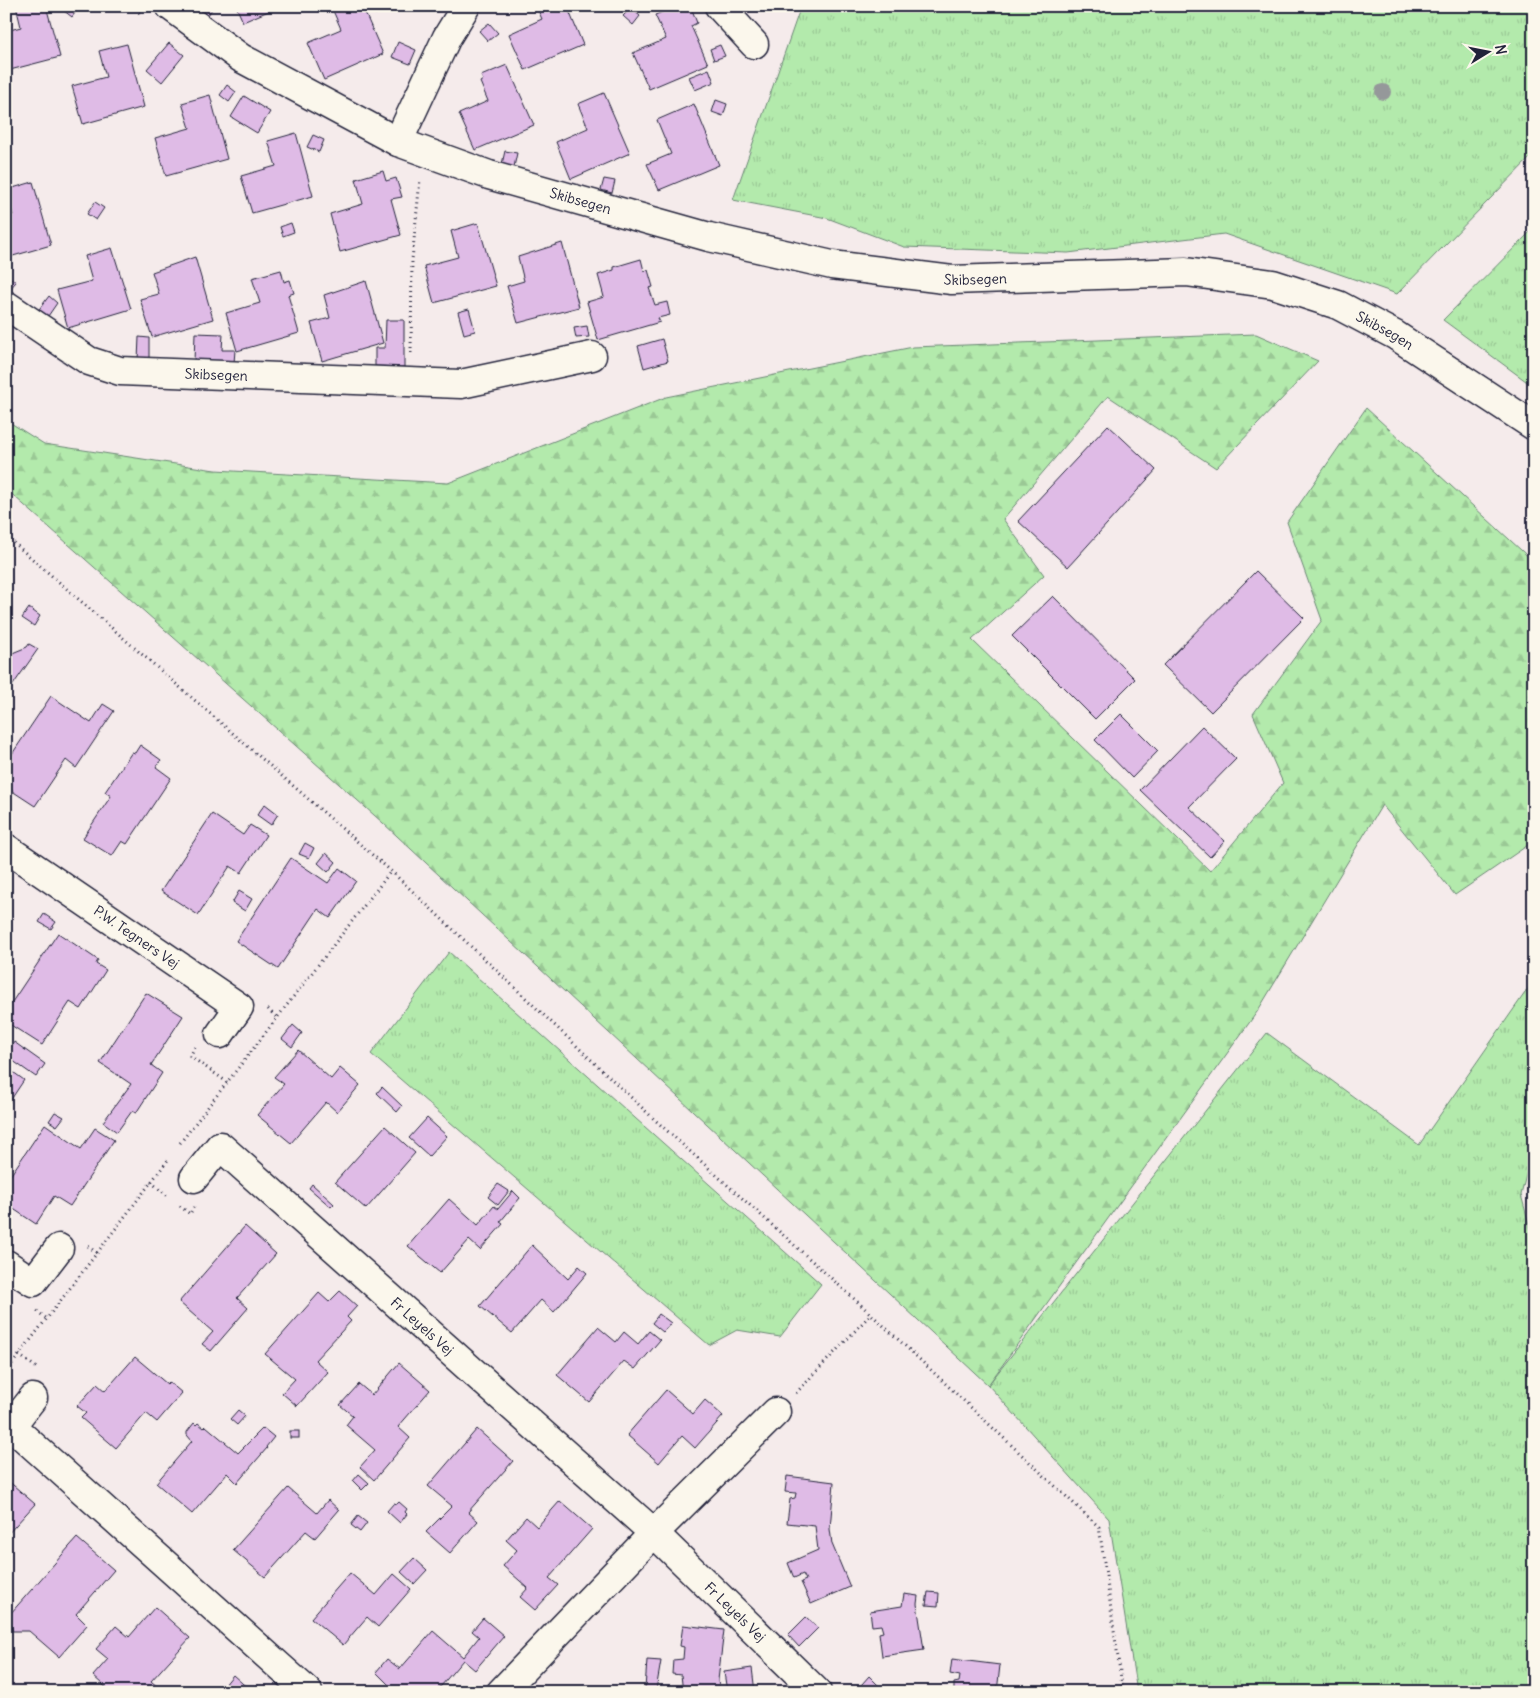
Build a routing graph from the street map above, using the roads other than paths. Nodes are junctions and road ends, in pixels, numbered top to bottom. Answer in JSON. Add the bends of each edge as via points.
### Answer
{"nodes":[{"id":1,"x":170,"y":6,"type":"edge"},
{"id":2,"x":466,"y":6,"type":"edge"},
{"id":3,"x":719,"y":6,"type":"edge"},
{"id":4,"x":754,"y":44,"type":"dead end"},
{"id":5,"x":398,"y":142,"type":"junction"},
{"id":6,"x":6,"y":305,"type":"edge"},
{"id":7,"x":592,"y":356,"type":"dead end"},
{"id":8,"x":1534,"y":426,"type":"edge"},
{"id":9,"x":6,"y":848,"type":"edge"},
{"id":10,"x":220,"y":1034,"type":"dead end"},
{"id":11,"x":194,"y":1178,"type":"dead end"},
{"id":12,"x":59,"y":1248,"type":"dead end"},
{"id":13,"x":6,"y":1264,"type":"edge"},
{"id":14,"x":33,"y":1398,"type":"dead end"},
{"id":15,"x":776,"y":1412,"type":"road end"},
{"id":16,"x":654,"y":1533,"type":"junction"},
{"id":17,"x":308,"y":1692,"type":"edge"},
{"id":18,"x":501,"y":1692,"type":"edge"},
{"id":19,"x":817,"y":1692,"type":"edge"}],
"edges":[{"from":1,"to":5,"type":"street","name":"Skibsegen","via":[[241,58]]},
{"from":2,"to":5,"type":"street","via":[[447,36]]},
{"from":3,"to":4,"type":"street"},
{"from":5,"to":8,"type":"street","name":"Skibsegen","via":[[489,175],[709,237],[832,265],[952,280],[1186,272],[1273,284],[1338,306],[1396,335]]},
{"from":6,"to":7,"type":"street","name":"Skibsegen","via":[[89,361],[120,371],[461,384]]},
{"from":9,"to":10,"type":"street","name":"P.W. Tegners Vej","via":[[239,1007]]},
{"from":11,"to":16,"type":"street","name":"Fr Leyels Vej","via":[[220,1146]]},
{"from":12,"to":13,"type":"street","via":[[33,1282]]},
{"from":14,"to":17,"type":"street","via":[[11,1426]]},
{"from":15,"to":16,"type":"street"},
{"from":16,"to":18,"type":"street"},
{"from":16,"to":19,"type":"street","name":"Fr Leyels Vej"}]}
